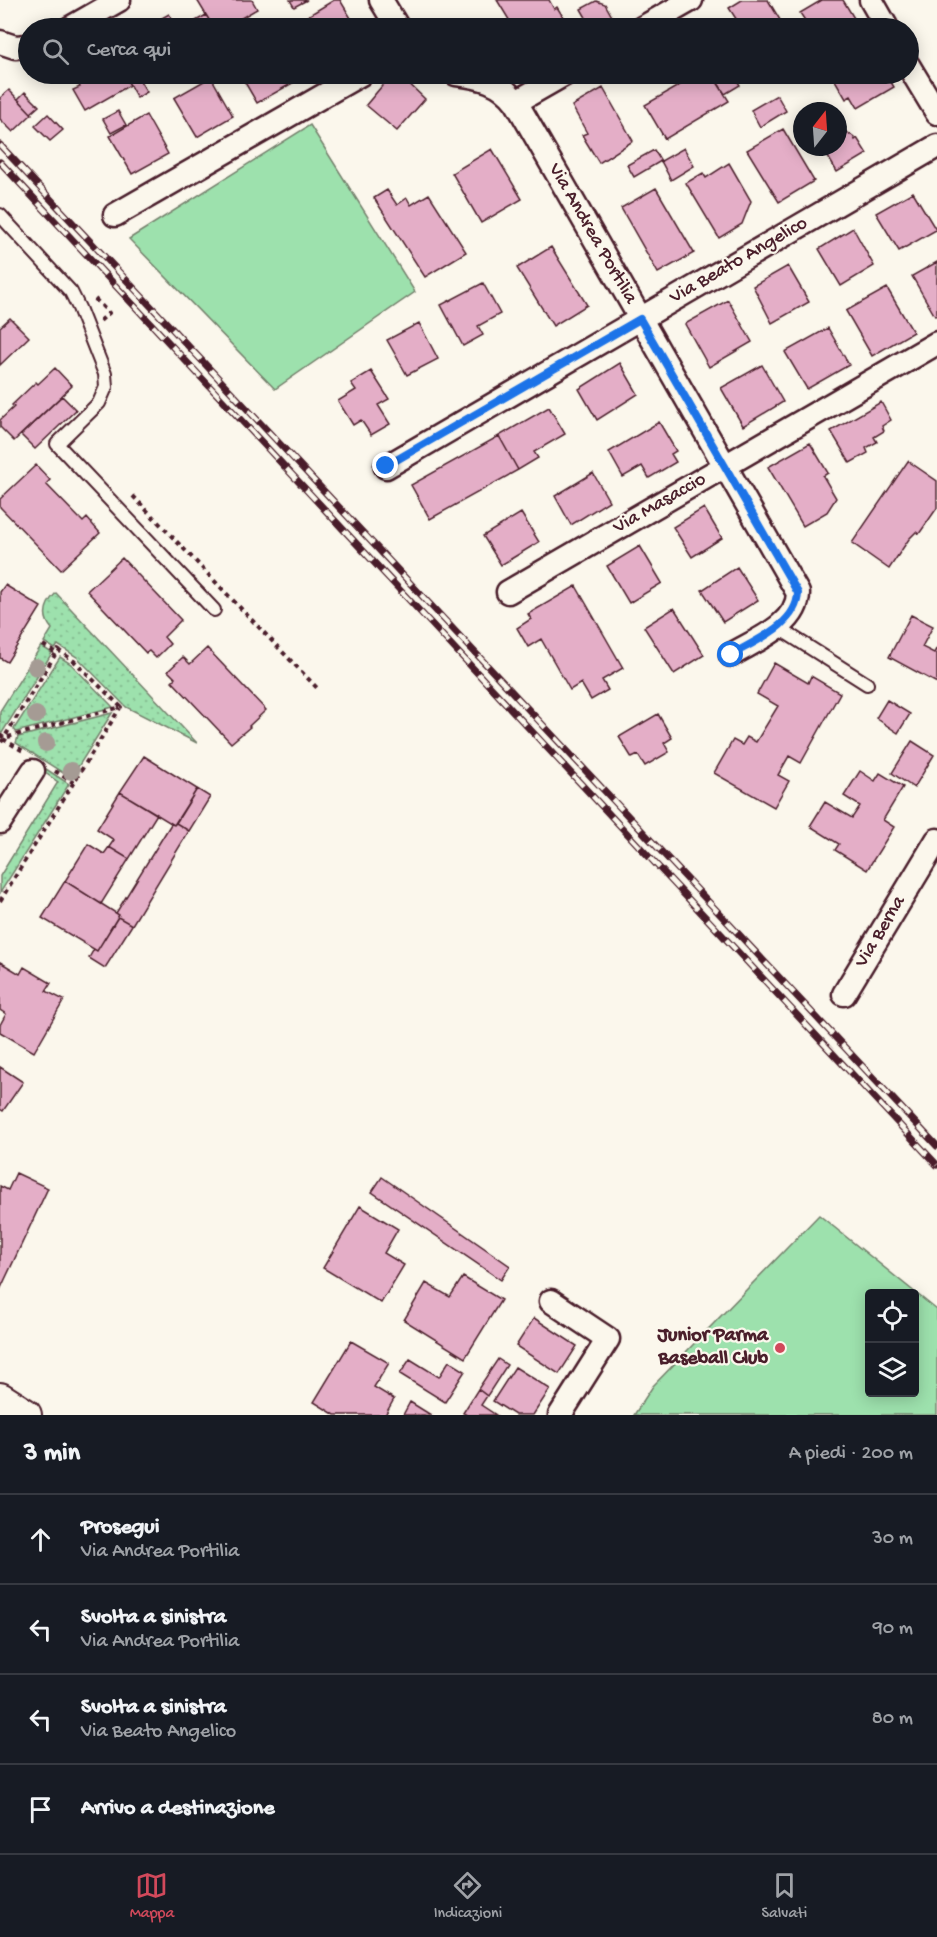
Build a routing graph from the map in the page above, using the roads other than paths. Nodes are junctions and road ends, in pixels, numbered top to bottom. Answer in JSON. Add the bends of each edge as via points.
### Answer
{"nodes":[{"id":1,"x":119,"y":0,"type":"edge"},
{"id":2,"x":381,"y":0,"type":"edge"},
{"id":3,"x":691,"y":0,"type":"edge"},
{"id":4,"x":871,"y":0,"type":"edge"},
{"id":5,"x":88,"y":18,"type":"edge"},
{"id":6,"x":392,"y":18,"type":"edge"},
{"id":7,"x":660,"y":18,"type":"edge"},
{"id":8,"x":881,"y":18,"type":"edge"},
{"id":9,"x":0,"y":42,"type":"edge"},
{"id":10,"x":18,"y":47,"type":"edge"},
{"id":11,"x":919,"y":82,"type":"edge"},
{"id":12,"x":344,"y":84,"type":"edge"},
{"id":13,"x":495,"y":84,"type":"edge"},
{"id":14,"x":548,"y":84,"type":"edge"},
{"id":15,"x":516,"y":102,"type":"junction"},
{"id":16,"x":937,"y":113,"type":"edge"},
{"id":17,"x":937,"y":146,"type":"edge"},
{"id":18,"x":0,"y":215,"type":"edge"},
{"id":19,"x":115,"y":215,"type":"dead end"},
{"id":20,"x":640,"y":319,"type":"junction"},
{"id":21,"x":937,"y":343,"type":"edge"},
{"id":22,"x":386,"y":466,"type":"dead end"},
{"id":23,"x":725,"y":466,"type":"junction"},
{"id":24,"x":508,"y":592,"type":"dead end"},
{"id":25,"x":214,"y":610,"type":"dead end"},
{"id":26,"x":780,"y":625,"type":"junction"},
{"id":27,"x":731,"y":655,"type":"dead end"},
{"id":28,"x":867,"y":684,"type":"dead end"},
{"id":29,"x":33,"y":771,"type":"dead end"},
{"id":30,"x":0,"y":822,"type":"edge"},
{"id":31,"x":937,"y":840,"type":"edge"},
{"id":32,"x":844,"y":994,"type":"dead end"},
{"id":33,"x":551,"y":1301,"type":"dead end"},
{"id":34,"x":0,"y":1399,"type":"edge"},
{"id":35,"x":25,"y":1415,"type":"edge"},
{"id":36,"x":560,"y":1415,"type":"edge"}],
"edges":[{"from":1,"to":5,"type":"street"},
{"from":2,"to":6,"type":"street"},
{"from":3,"to":7,"type":"street"},
{"from":4,"to":8,"type":"street"},
{"from":9,"to":10,"type":"street"},
{"from":11,"to":16,"type":"street"},
{"from":12,"to":19,"type":"street"},
{"from":13,"to":15,"type":"street","name":"Via Andrea Portilia"},
{"from":14,"to":15,"type":"street"},
{"from":15,"to":20,"type":"street","name":"Via Andrea Portilia"},
{"from":17,"to":20,"type":"street","name":"Via Beato Angelico"},
{"from":18,"to":25,"type":"lane","via":[[71,292],[105,374],[105,393],[99,403],[57,444]]},
{"from":20,"to":22,"type":"street","name":"Via Beato Angelico"},
{"from":20,"to":23,"type":"street","name":"Via Andrea Portilia"},
{"from":21,"to":23,"type":"street","name":"Via Masaccio"},
{"from":23,"to":24,"type":"street","name":"Via Masaccio"},
{"from":23,"to":26,"type":"street","name":"Via Andrea Portilia","via":[[798,593],[796,603]]},
{"from":26,"to":27,"type":"street","name":"Via Andrea Portilia"},
{"from":26,"to":28,"type":"lane"},
{"from":29,"to":30,"type":"street"},
{"from":31,"to":32,"type":"street","name":"Via Berna"},
{"from":33,"to":36,"type":"street","via":[[608,1339]]},
{"from":34,"to":35,"type":"street"}]}
